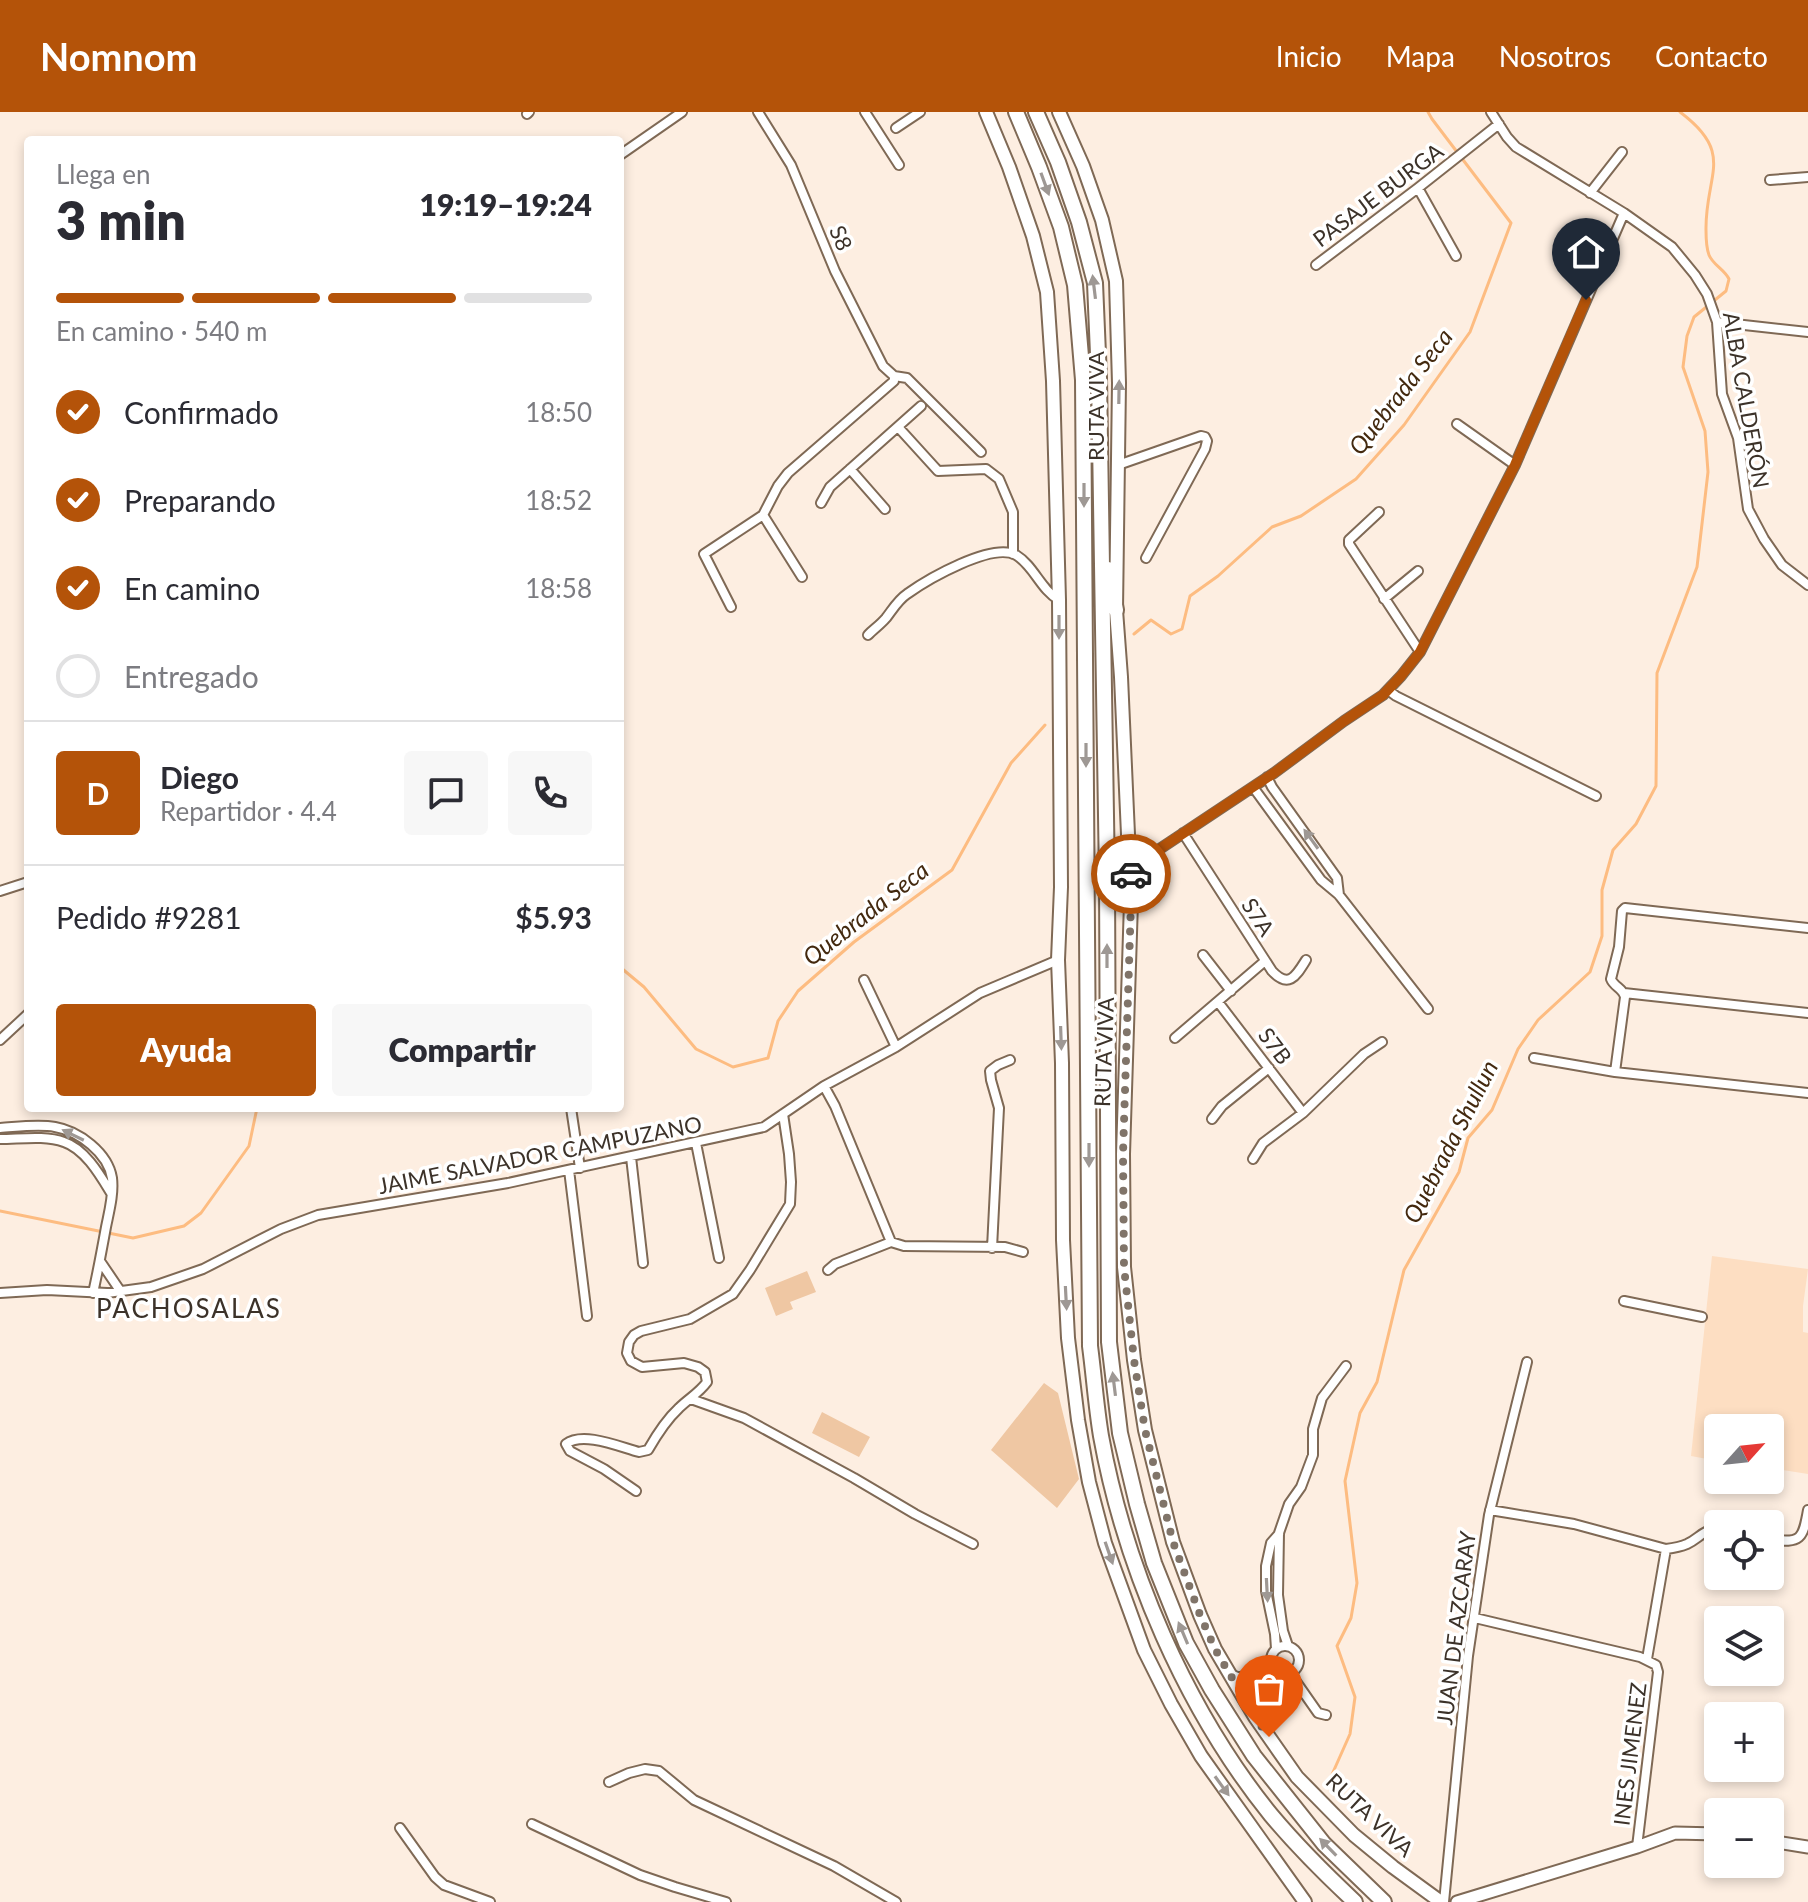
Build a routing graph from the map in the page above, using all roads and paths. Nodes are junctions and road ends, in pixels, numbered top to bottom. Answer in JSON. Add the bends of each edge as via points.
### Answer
{"nodes":[{"id":1,"x":682,"y":112,"type":"edge"},
{"id":2,"x":758,"y":112,"type":"edge"},
{"id":3,"x":865,"y":112,"type":"edge"},
{"id":4,"x":920,"y":112,"type":"edge"},
{"id":5,"x":986,"y":112,"type":"edge"},
{"id":6,"x":1016,"y":112,"type":"edge"},
{"id":7,"x":1036,"y":112,"type":"edge"},
{"id":8,"x":1059,"y":112,"type":"edge"},
{"id":9,"x":1491,"y":112,"type":"edge"},
{"id":10,"x":1499,"y":124,"type":"junction"},
{"id":11,"x":896,"y":128,"type":"dead end"},
{"id":12,"x":624,"y":152,"type":"edge"},
{"id":13,"x":1622,"y":152,"type":"dead end"},
{"id":14,"x":899,"y":165,"type":"dead end"},
{"id":15,"x":1808,"y":177,"type":"edge"},
{"id":16,"x":1770,"y":180,"type":"dead end"},
{"id":17,"x":1418,"y":188,"type":"junction"},
{"id":18,"x":1590,"y":193,"type":"junction"},
{"id":19,"x":1624,"y":213,"type":"junction"},
{"id":20,"x":1456,"y":256,"type":"dead end"},
{"id":21,"x":1316,"y":265,"type":"dead end"},
{"id":22,"x":1717,"y":322,"type":"junction"},
{"id":23,"x":1808,"y":332,"type":"edge"},
{"id":24,"x":894,"y":376,"type":"junction"},
{"id":25,"x":921,"y":406,"type":"dead end"},
{"id":26,"x":1457,"y":424,"type":"dead end"},
{"id":27,"x":898,"y":427,"type":"junction"},
{"id":28,"x":981,"y":452,"type":"dead end"},
{"id":29,"x":1118,"y":465,"type":"junction"},
{"id":30,"x":1515,"y":465,"type":"junction"},
{"id":31,"x":850,"y":469,"type":"junction"},
{"id":32,"x":821,"y":503,"type":"dead end"},
{"id":33,"x":885,"y":509,"type":"dead end"},
{"id":34,"x":1379,"y":512,"type":"dead end"},
{"id":35,"x":763,"y":515,"type":"junction"},
{"id":36,"x":1101,"y":533,"type":"junction"},
{"id":37,"x":1013,"y":554,"type":"junction"},
{"id":38,"x":1146,"y":558,"type":"dead end"},
{"id":39,"x":1418,"y":571,"type":"dead end"},
{"id":40,"x":802,"y":577,"type":"dead end"},
{"id":41,"x":1808,"y":585,"type":"edge"},
{"id":42,"x":1384,"y":599,"type":"junction"},
{"id":43,"x":1059,"y":600,"type":"junction"},
{"id":44,"x":731,"y":607,"type":"dead end"},
{"id":45,"x":1116,"y":610,"type":"junction"},
{"id":46,"x":868,"y":635,"type":"dead end"},
{"id":47,"x":1420,"y":652,"type":"junction"},
{"id":48,"x":1388,"y":690,"type":"junction"},
{"id":49,"x":1267,"y":777,"type":"junction"},
{"id":50,"x":1253,"y":787,"type":"junction"},
{"id":51,"x":1596,"y":796,"type":"dead end"},
{"id":52,"x":1183,"y":833,"type":"junction"},
{"id":53,"x":1131,"y":866,"type":"junction"},
{"id":54,"x":24,"y":883,"type":"edge"},
{"id":55,"x":0,"y":891,"type":"edge"},
{"id":56,"x":1339,"y":895,"type":"junction"},
{"id":57,"x":1808,"y":928,"type":"edge"},
{"id":58,"x":1203,"y":955,"type":"dead end"},
{"id":59,"x":1058,"y":960,"type":"junction"},
{"id":60,"x":1306,"y":960,"type":"dead end"},
{"id":61,"x":1265,"y":961,"type":"junction"},
{"id":62,"x":864,"y":980,"type":"dead end"},
{"id":63,"x":1231,"y":991,"type":"junction"},
{"id":64,"x":1624,"y":993,"type":"junction"},
{"id":65,"x":1218,"y":1002,"type":"junction"},
{"id":66,"x":1428,"y":1009,"type":"dead end"},
{"id":67,"x":1808,"y":1013,"type":"edge"},
{"id":68,"x":24,"y":1018,"type":"edge"},
{"id":69,"x":1175,"y":1038,"type":"dead end"},
{"id":70,"x":0,"y":1040,"type":"edge"},
{"id":71,"x":1382,"y":1042,"type":"dead end"},
{"id":72,"x":896,"y":1047,"type":"junction"},
{"id":73,"x":1534,"y":1058,"type":"dead end"},
{"id":74,"x":1010,"y":1060,"type":"dead end"},
{"id":75,"x":1269,"y":1068,"type":"junction"},
{"id":76,"x":1615,"y":1072,"type":"junction"},
{"id":77,"x":824,"y":1086,"type":"junction"},
{"id":78,"x":1808,"y":1093,"type":"edge"},
{"id":79,"x":572,"y":1112,"type":"edge"},
{"id":80,"x":1303,"y":1113,"type":"junction"},
{"id":81,"x":783,"y":1114,"type":"junction"},
{"id":82,"x":1212,"y":1119,"type":"dead end"},
{"id":83,"x":0,"y":1128,"type":"edge"},
{"id":84,"x":0,"y":1139,"type":"edge"},
{"id":85,"x":696,"y":1143,"type":"junction"},
{"id":86,"x":631,"y":1157,"type":"junction"},
{"id":87,"x":1253,"y":1159,"type":"dead end"},
{"id":88,"x":580,"y":1168,"type":"junction"},
{"id":89,"x":569,"y":1170,"type":"junction"},
{"id":90,"x":111,"y":1193,"type":"junction"},
{"id":91,"x":891,"y":1242,"type":"junction"},
{"id":92,"x":992,"y":1248,"type":"junction"},
{"id":93,"x":1023,"y":1252,"type":"dead end"},
{"id":94,"x":100,"y":1258,"type":"junction"},
{"id":95,"x":719,"y":1258,"type":"dead end"},
{"id":96,"x":643,"y":1263,"type":"dead end"},
{"id":97,"x":828,"y":1270,"type":"dead end"},
{"id":98,"x":121,"y":1292,"type":"junction"},
{"id":99,"x":0,"y":1293,"type":"edge"},
{"id":100,"x":93,"y":1293,"type":"junction"},
{"id":101,"x":1624,"y":1301,"type":"dead end"},
{"id":102,"x":587,"y":1316,"type":"dead end"},
{"id":103,"x":1702,"y":1317,"type":"dead end"},
{"id":104,"x":1527,"y":1362,"type":"dead end"},
{"id":105,"x":1346,"y":1366,"type":"dead end"},
{"id":106,"x":691,"y":1399,"type":"junction"},
{"id":107,"x":636,"y":1491,"type":"dead end"},
{"id":108,"x":1490,"y":1510,"type":"junction"},
{"id":109,"x":1808,"y":1510,"type":"edge"},
{"id":110,"x":1704,"y":1532,"type":"edge"},
{"id":111,"x":1279,"y":1533,"type":"junction"},
{"id":112,"x":1784,"y":1541,"type":"edge"},
{"id":113,"x":973,"y":1544,"type":"dead end"},
{"id":114,"x":1666,"y":1549,"type":"junction"},
{"id":115,"x":1475,"y":1618,"type":"junction"},
{"id":116,"x":1288,"y":1646,"type":"junction"},
{"id":117,"x":1276,"y":1649,"type":"junction"},
{"id":118,"x":1468,"y":1656,"type":"junction"},
{"id":119,"x":1479,"y":1658,"type":"dead end"},
{"id":120,"x":1647,"y":1659,"type":"junction"},
{"id":121,"x":1271,"y":1660,"type":"junction"},
{"id":122,"x":1285,"y":1673,"type":"junction"},
{"id":123,"x":1230,"y":1674,"type":"junction"},
{"id":124,"x":1248,"y":1704,"type":"junction"},
{"id":125,"x":1326,"y":1715,"type":"dead end"},
{"id":126,"x":609,"y":1782,"type":"dead end"},
{"id":127,"x":532,"y":1824,"type":"dead end"},
{"id":128,"x":400,"y":1828,"type":"dead end"},
{"id":129,"x":1704,"y":1834,"type":"edge"},
{"id":130,"x":1784,"y":1843,"type":"edge"},
{"id":131,"x":1637,"y":1847,"type":"junction"},
{"id":132,"x":1808,"y":1847,"type":"edge"},
{"id":133,"x":490,"y":1902,"type":"edge"},
{"id":134,"x":726,"y":1902,"type":"edge"},
{"id":135,"x":896,"y":1902,"type":"edge"},
{"id":136,"x":1305,"y":1902,"type":"edge"},
{"id":137,"x":1355,"y":1902,"type":"edge"},
{"id":138,"x":1384,"y":1902,"type":"edge"},
{"id":139,"x":1442,"y":1902,"type":"edge"},
{"id":140,"x":1457,"y":1902,"type":"edge"}],
"edges":[{"from":1,"to":12,"type":"street"},
{"from":2,"to":24,"type":"street","name":"S8","via":[[791,165],[835,271],[883,366]]},
{"from":3,"to":14,"type":"street"},
{"from":4,"to":11,"type":"street"},
{"from":5,"to":43,"type":"main road","name":"RUTA VIVA","via":[[1033,236],[1047,292]]},
{"from":6,"to":137,"type":"highway","name":"RUTA VIVA","one_way":true,"via":[[1061,227],[1075,285],[1083,380],[1090,1346],[1101,1436],[1137,1569],[1195,1698],[1271,1814]]},
{"from":36,"to":7,"type":"highway","name":"RUTA VIVA","one_way":true,"via":[[1095,283],[1079,222]]},
{"from":29,"to":8,"type":"main road","name":"RUTA VIVA","one_way":true,"via":[[1116,281],[1102,220]]},
{"from":9,"to":10,"type":"street","name":"ALBA CALDERÓN"},
{"from":10,"to":17,"type":"street","name":"PASAJE BURGA"},
{"from":10,"to":18,"type":"street","name":"ALBA CALDERÓN","via":[[1516,147]]},
{"from":13,"to":18,"type":"street"},
{"from":15,"to":16,"type":"street"},
{"from":17,"to":20,"type":"street"},
{"from":17,"to":21,"type":"street","name":"PASAJE BURGA"},
{"from":18,"to":19,"type":"street","name":"ALBA CALDERÓN"},
{"from":19,"to":22,"type":"street","name":"ALBA CALDERÓN","via":[[1672,247],[1707,294]]},
{"from":19,"to":30,"type":"street"},
{"from":22,"to":23,"type":"street"},
{"from":22,"to":41,"type":"street","name":"ALBA CALDERÓN","via":[[1722,394],[1738,438],[1748,509],[1782,565]]},
{"from":24,"to":28,"type":"street","name":"S8","via":[[907,378]]},
{"from":24,"to":35,"type":"street","via":[[788,473]]},
{"from":25,"to":27,"type":"street"},
{"from":26,"to":30,"type":"street"},
{"from":27,"to":31,"type":"street"},
{"from":27,"to":37,"type":"street","via":[[938,471],[986,469],[999,479],[1013,512]]},
{"from":29,"to":38,"type":"street","via":[[1201,436],[1207,441]]},
{"from":29,"to":45,"type":"main road","name":"RUTA VIVA"},
{"from":30,"to":47,"type":"street"},
{"from":31,"to":32,"type":"street"},
{"from":31,"to":33,"type":"street"},
{"from":34,"to":42,"type":"street","via":[[1348,542]]},
{"from":35,"to":40,"type":"street"},
{"from":35,"to":44,"type":"street","via":[[704,554]]},
{"from":36,"to":45,"type":"highway"},
{"from":138,"to":36,"type":"highway","name":"RUTA VIVA","one_way":true,"via":[[1324,1844],[1254,1756],[1212,1690],[1186,1643],[1154,1563],[1120,1433],[1109,1342]]},
{"from":37,"to":43,"type":"street"},
{"from":37,"to":46,"type":"street","via":[[993,552],[950,569],[906,595]]},
{"from":39,"to":42,"type":"street"},
{"from":42,"to":47,"type":"street"},
{"from":43,"to":59,"type":"main road","name":"RUTA VIVA","one_way":true},
{"from":45,"to":53,"type":"main road","name":"RUTA VIVA"},
{"from":47,"to":48,"type":"street"},
{"from":48,"to":49,"type":"street"},
{"from":48,"to":51,"type":"street"},
{"from":49,"to":50,"type":"street"},
{"from":56,"to":49,"type":"street","one_way":true,"via":[[1337,878]]},
{"from":50,"to":52,"type":"street"},
{"from":50,"to":56,"type":"street","via":[[1321,880]]},
{"from":52,"to":53,"type":"street"},
{"from":52,"to":61,"type":"street","name":"S7A"},
{"from":53,"to":123,"type":"main road","name":"RUTA VIVA","via":[[1123,1165],[1124,1267],[1134,1360],[1173,1542],[1200,1615]]},
{"from":54,"to":55,"type":"street"},
{"from":56,"to":66,"type":"street"},
{"from":57,"to":64,"type":"street","via":[[1625,908],[1611,979]]},
{"from":58,"to":63,"type":"street"},
{"from":59,"to":72,"type":"street","name":"JAIME SALVADOR CAMPUZANO","via":[[980,993]]},
{"from":59,"to":136,"type":"main road","name":"RUTA VIVA","one_way":true,"via":[[1068,1338],[1089,1482],[1144,1650],[1171,1704],[1201,1756]]},
{"from":60,"to":61,"type":"street","via":[[1292,979],[1284,981]]},
{"from":61,"to":63,"type":"street","name":"S7A"},
{"from":62,"to":72,"type":"street"},
{"from":63,"to":65,"type":"street","name":"S7A"},
{"from":64,"to":67,"type":"street"},
{"from":64,"to":76,"type":"street"},
{"from":65,"to":69,"type":"street","name":"S7A"},
{"from":65,"to":75,"type":"street","name":"S7B"},
{"from":68,"to":70,"type":"street"},
{"from":71,"to":80,"type":"street"},
{"from":72,"to":77,"type":"street","name":"JAIME SALVADOR CAMPUZANO"},
{"from":73,"to":76,"type":"street"},
{"from":74,"to":92,"type":"street","via":[[990,1071],[999,1108]]},
{"from":75,"to":80,"type":"street","name":"S7B"},
{"from":75,"to":82,"type":"street"},
{"from":76,"to":78,"type":"street"},
{"from":77,"to":81,"type":"street","name":"JAIME SALVADOR CAMPUZANO"},
{"from":77,"to":91,"type":"street"},
{"from":79,"to":88,"type":"street"},
{"from":80,"to":87,"type":"street","via":[[1263,1143]]},
{"from":81,"to":85,"type":"street","name":"JAIME SALVADOR CAMPUZANO","via":[[764,1127]]},
{"from":81,"to":106,"type":"street","via":[[790,1204],[750,1270],[733,1294],[690,1319],[641,1331],[629,1342],[631,1361],[642,1367],[684,1363],[705,1372],[707,1382]]},
{"from":90,"to":83,"type":"street","one_way":true,"via":[[108,1166],[88,1142],[71,1132],[54,1127]]},
{"from":84,"to":90,"type":"street","via":[[64,1142],[79,1150]]},
{"from":85,"to":86,"type":"street","name":"JAIME SALVADOR CAMPUZANO"},
{"from":85,"to":95,"type":"street"},
{"from":86,"to":88,"type":"street","name":"JAIME SALVADOR CAMPUZANO"},
{"from":86,"to":96,"type":"street"},
{"from":88,"to":89,"type":"street","name":"JAIME SALVADOR CAMPUZANO"},
{"from":89,"to":98,"type":"street","name":"JAIME SALVADOR CAMPUZANO","via":[[318,1215],[203,1269]]},
{"from":89,"to":102,"type":"street"},
{"from":90,"to":94,"type":"street"},
{"from":91,"to":92,"type":"street"},
{"from":91,"to":97,"type":"street"},
{"from":92,"to":93,"type":"street"},
{"from":94,"to":98,"type":"street"},
{"from":94,"to":100,"type":"street"},
{"from":98,"to":100,"type":"street","name":"JAIME SALVADOR CAMPUZANO"},
{"from":99,"to":100,"type":"street","name":"JAIME SALVADOR CAMPUZANO"},
{"from":101,"to":103,"type":"street"},
{"from":104,"to":108,"type":"street","name":"JUAN DE AZCARAY","via":[[1504,1433]]},
{"from":105,"to":111,"type":"street","via":[[1322,1398],[1313,1429],[1313,1455]]},
{"from":106,"to":107,"type":"street","via":[[648,1450],[584,1438],[566,1444]]},
{"from":106,"to":113,"type":"street","via":[[744,1418]]},
{"from":108,"to":114,"type":"street","via":[[1574,1524]]},
{"from":108,"to":115,"type":"street","name":"JUAN DE AZCARAY"},
{"from":109,"to":112,"type":"street","via":[[1804,1533]]},
{"from":110,"to":114,"type":"street"},
{"from":111,"to":116,"type":"street","via":[[1278,1595]]},
{"from":111,"to":117,"type":"street","one_way":true,"via":[[1266,1566]]},
{"from":114,"to":120,"type":"street"},
{"from":115,"to":118,"type":"street","name":"JUAN DE AZCARAY"},
{"from":115,"to":120,"type":"street"},
{"from":116,"to":117,"type":"street"},
{"from":116,"to":122,"type":"street","via":[[1300,1662]]},
{"from":117,"to":121,"type":"street"},
{"from":118,"to":119,"type":"street"},
{"from":118,"to":139,"type":"street","name":"JUAN DE AZCARAY"},
{"from":120,"to":131,"type":"street","name":"INES JIMENEZ","via":[[1658,1672]]},
{"from":121,"to":122,"type":"street"},
{"from":121,"to":123,"type":"street","via":[[1240,1678]]},
{"from":122,"to":124,"type":"street","via":[[1249,1693]]},
{"from":122,"to":125,"type":"street","via":[[1318,1713]]},
{"from":123,"to":124,"type":"main road","name":"RUTA VIVA"},
{"from":124,"to":139,"type":"main road","name":"RUTA VIVA","via":[[1297,1777],[1354,1835]]},
{"from":126,"to":135,"type":"street","via":[[645,1769],[659,1771],[694,1800],[834,1866]]},
{"from":127,"to":134,"type":"street","via":[[640,1875]]},
{"from":128,"to":133,"type":"street","via":[[444,1885]]},
{"from":129,"to":131,"type":"street","via":[[1675,1833]]},
{"from":130,"to":132,"type":"street"},
{"from":131,"to":140,"type":"street"}]}
